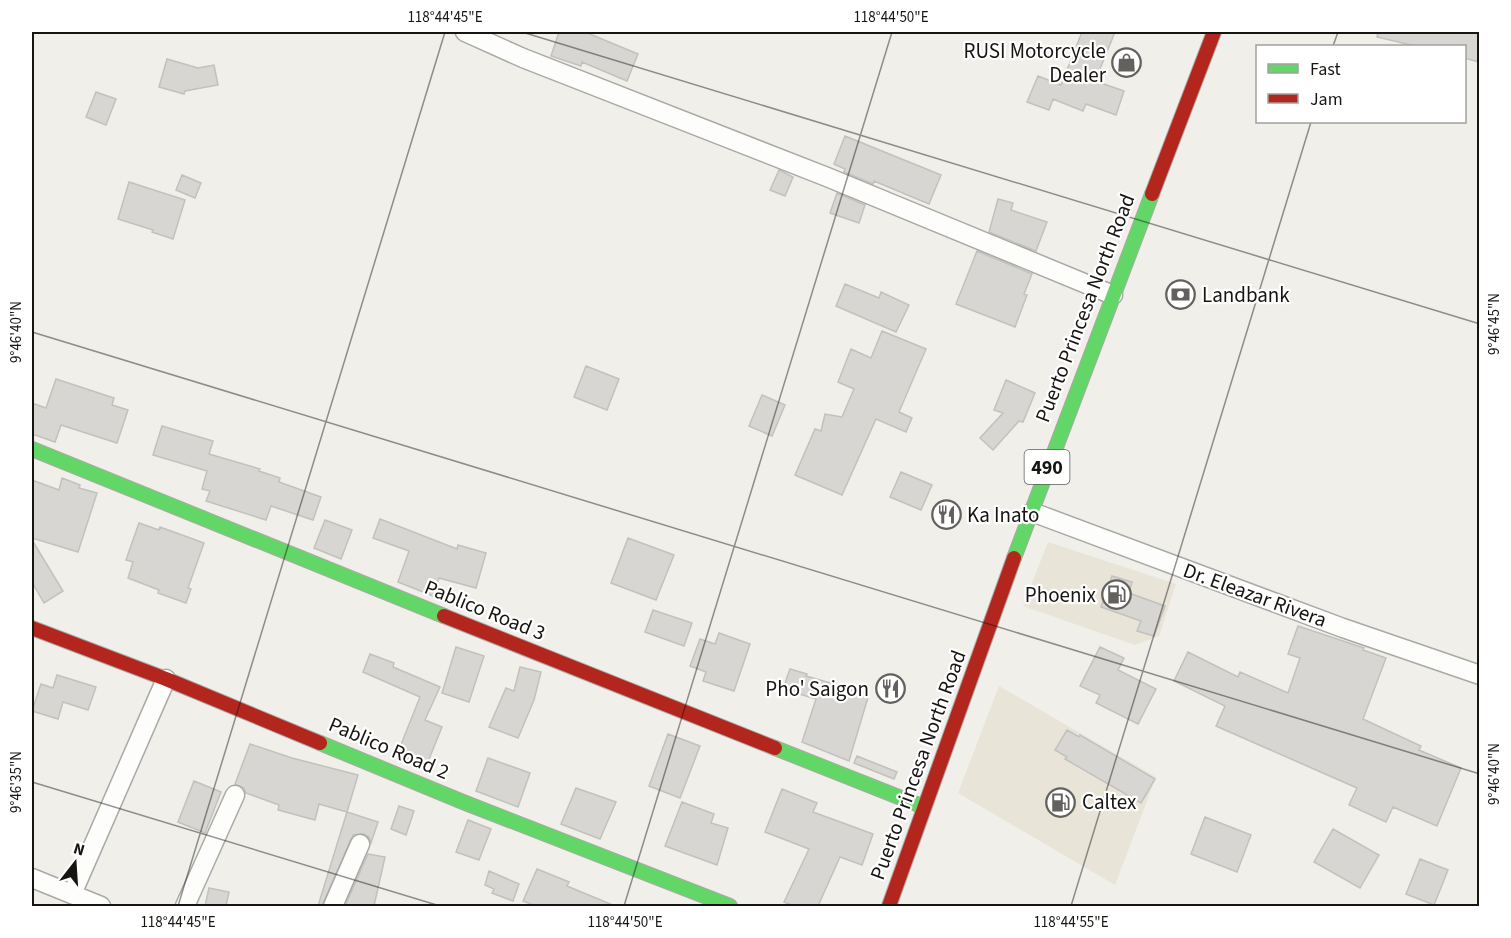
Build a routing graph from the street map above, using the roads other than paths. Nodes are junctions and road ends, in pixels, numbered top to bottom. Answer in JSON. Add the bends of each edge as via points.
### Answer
{"nodes":[{"id":1,"x":465,"y":32,"type":"edge"},
{"id":2,"x":1214,"y":32,"type":"edge"},
{"id":3,"x":1113,"y":295,"type":"junction"},
{"id":4,"x":32,"y":449,"type":"edge"},
{"id":5,"x":1032,"y":512,"type":"junction"},
{"id":6,"x":32,"y":628,"type":"edge"},
{"id":7,"x":1479,"y":675,"type":"edge"},
{"id":8,"x":166,"y":679,"type":"junction"},
{"id":9,"x":235,"y":795,"type":"dead end"},
{"id":10,"x":924,"y":807,"type":"junction"},
{"id":11,"x":360,"y":844,"type":"dead end"},
{"id":12,"x":32,"y":878,"type":"edge"},
{"id":13,"x":72,"y":894,"type":"junction"},
{"id":14,"x":101,"y":906,"type":"edge"},
{"id":15,"x":185,"y":906,"type":"edge"},
{"id":16,"x":333,"y":906,"type":"edge"},
{"id":17,"x":730,"y":906,"type":"edge"},
{"id":18,"x":890,"y":906,"type":"edge"}],
"edges":[{"from":1,"to":3,"type":"street"},
{"from":2,"to":3,"type":"street","name":"Puerto Princesa North Road","number":"490"},
{"from":3,"to":5,"type":"street","name":"Puerto Princesa North Road","number":"490"},
{"from":4,"to":10,"type":"street","name":"Pablico Road 3"},
{"from":5,"to":7,"type":"street","name":"Dr. Eleazar Rivera"},
{"from":5,"to":10,"type":"street","name":"Puerto Princesa North Road","number":"490"},
{"from":6,"to":8,"type":"street","name":"Pablico Road 2"},
{"from":8,"to":13,"type":"street"},
{"from":8,"to":17,"type":"street","name":"Pablico Road 2","via":[[463,802]]},
{"from":9,"to":15,"type":"street"},
{"from":10,"to":18,"type":"street","name":"Puerto Princesa North Road","number":"490"},
{"from":11,"to":16,"type":"street"},
{"from":12,"to":13,"type":"street"},
{"from":13,"to":14,"type":"street"}]}
